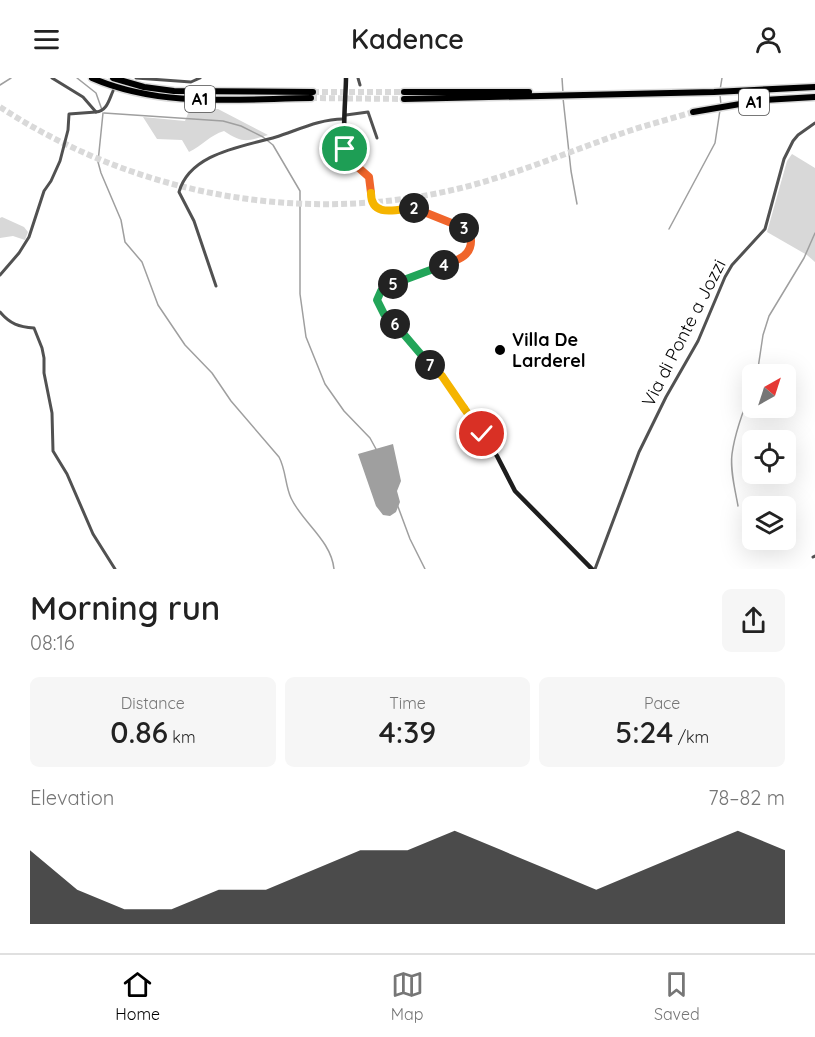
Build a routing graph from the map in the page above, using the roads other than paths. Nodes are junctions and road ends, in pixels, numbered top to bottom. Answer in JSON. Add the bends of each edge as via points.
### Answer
{"nodes":[{"id":1,"x":52,"y":78,"type":"edge"},
{"id":2,"x":92,"y":78,"type":"edge"},
{"id":3,"x":113,"y":78,"type":"edge"},
{"id":4,"x":136,"y":78,"type":"edge"},
{"id":5,"x":200,"y":78,"type":"edge"},
{"id":6,"x":346,"y":78,"type":"edge"},
{"id":7,"x":358,"y":78,"type":"edge"},
{"id":8,"x":360,"y":85,"type":"dead end"},
{"id":9,"x":815,"y":87,"type":"edge"},
{"id":10,"x":113,"y":91,"type":"dead end"},
{"id":11,"x":404,"y":95,"type":"tunnel mouth"},
{"id":12,"x":815,"y":97,"type":"edge"},
{"id":13,"x":96,"y":112,"type":"junction"},
{"id":14,"x":693,"y":112,"type":"tunnel mouth"},
{"id":15,"x":345,"y":117,"type":"junction"},
{"id":16,"x":815,"y":123,"type":"edge"},
{"id":17,"x":377,"y":138,"type":"dead end"},
{"id":18,"x":0,"y":275,"type":"edge"},
{"id":19,"x":216,"y":286,"type":"dead end"},
{"id":20,"x":0,"y":312,"type":"edge"},
{"id":21,"x":115,"y":569,"type":"edge"},
{"id":22,"x":593,"y":569,"type":"edge"}],
"edges":[{"from":1,"to":13,"type":"street","via":[[83,97]]},
{"from":2,"to":3,"type":"highway","number":"A1","via":[[128,91],[166,98],[312,95],[174,91]]},
{"from":4,"to":5,"type":"street","via":[[191,82]]},
{"from":6,"to":15,"type":"main road"},
{"from":7,"to":8,"type":"street"},
{"from":9,"to":11,"type":"highway","number":"A1","via":[[714,92]]},
{"from":10,"to":13,"type":"street","via":[[105,109]]},
{"from":12,"to":14,"type":"highway","number":"A1","via":[[764,100]]},
{"from":13,"to":18,"type":"street","via":[[69,114],[60,161],[44,191],[29,237]]},
{"from":15,"to":17,"type":"street","via":[[368,112]]},
{"from":15,"to":19,"type":"street","via":[[216,155],[183,180],[179,192],[194,221]]},
{"from":15,"to":22,"type":"main road","via":[[346,152],[369,177],[376,207],[387,212],[420,209],[463,228],[471,239],[462,258],[382,290],[377,297],[380,308],[442,376],[497,456],[515,491]]},
{"from":16,"to":22,"type":"street","name":"Via di Ponte a Jozzi","via":[[798,135],[783,161],[765,229],[729,271],[698,341],[639,452]]},
{"from":20,"to":21,"type":"street","via":[[19,327],[34,328],[37,334],[52,413],[53,451],[93,534]]}]}
